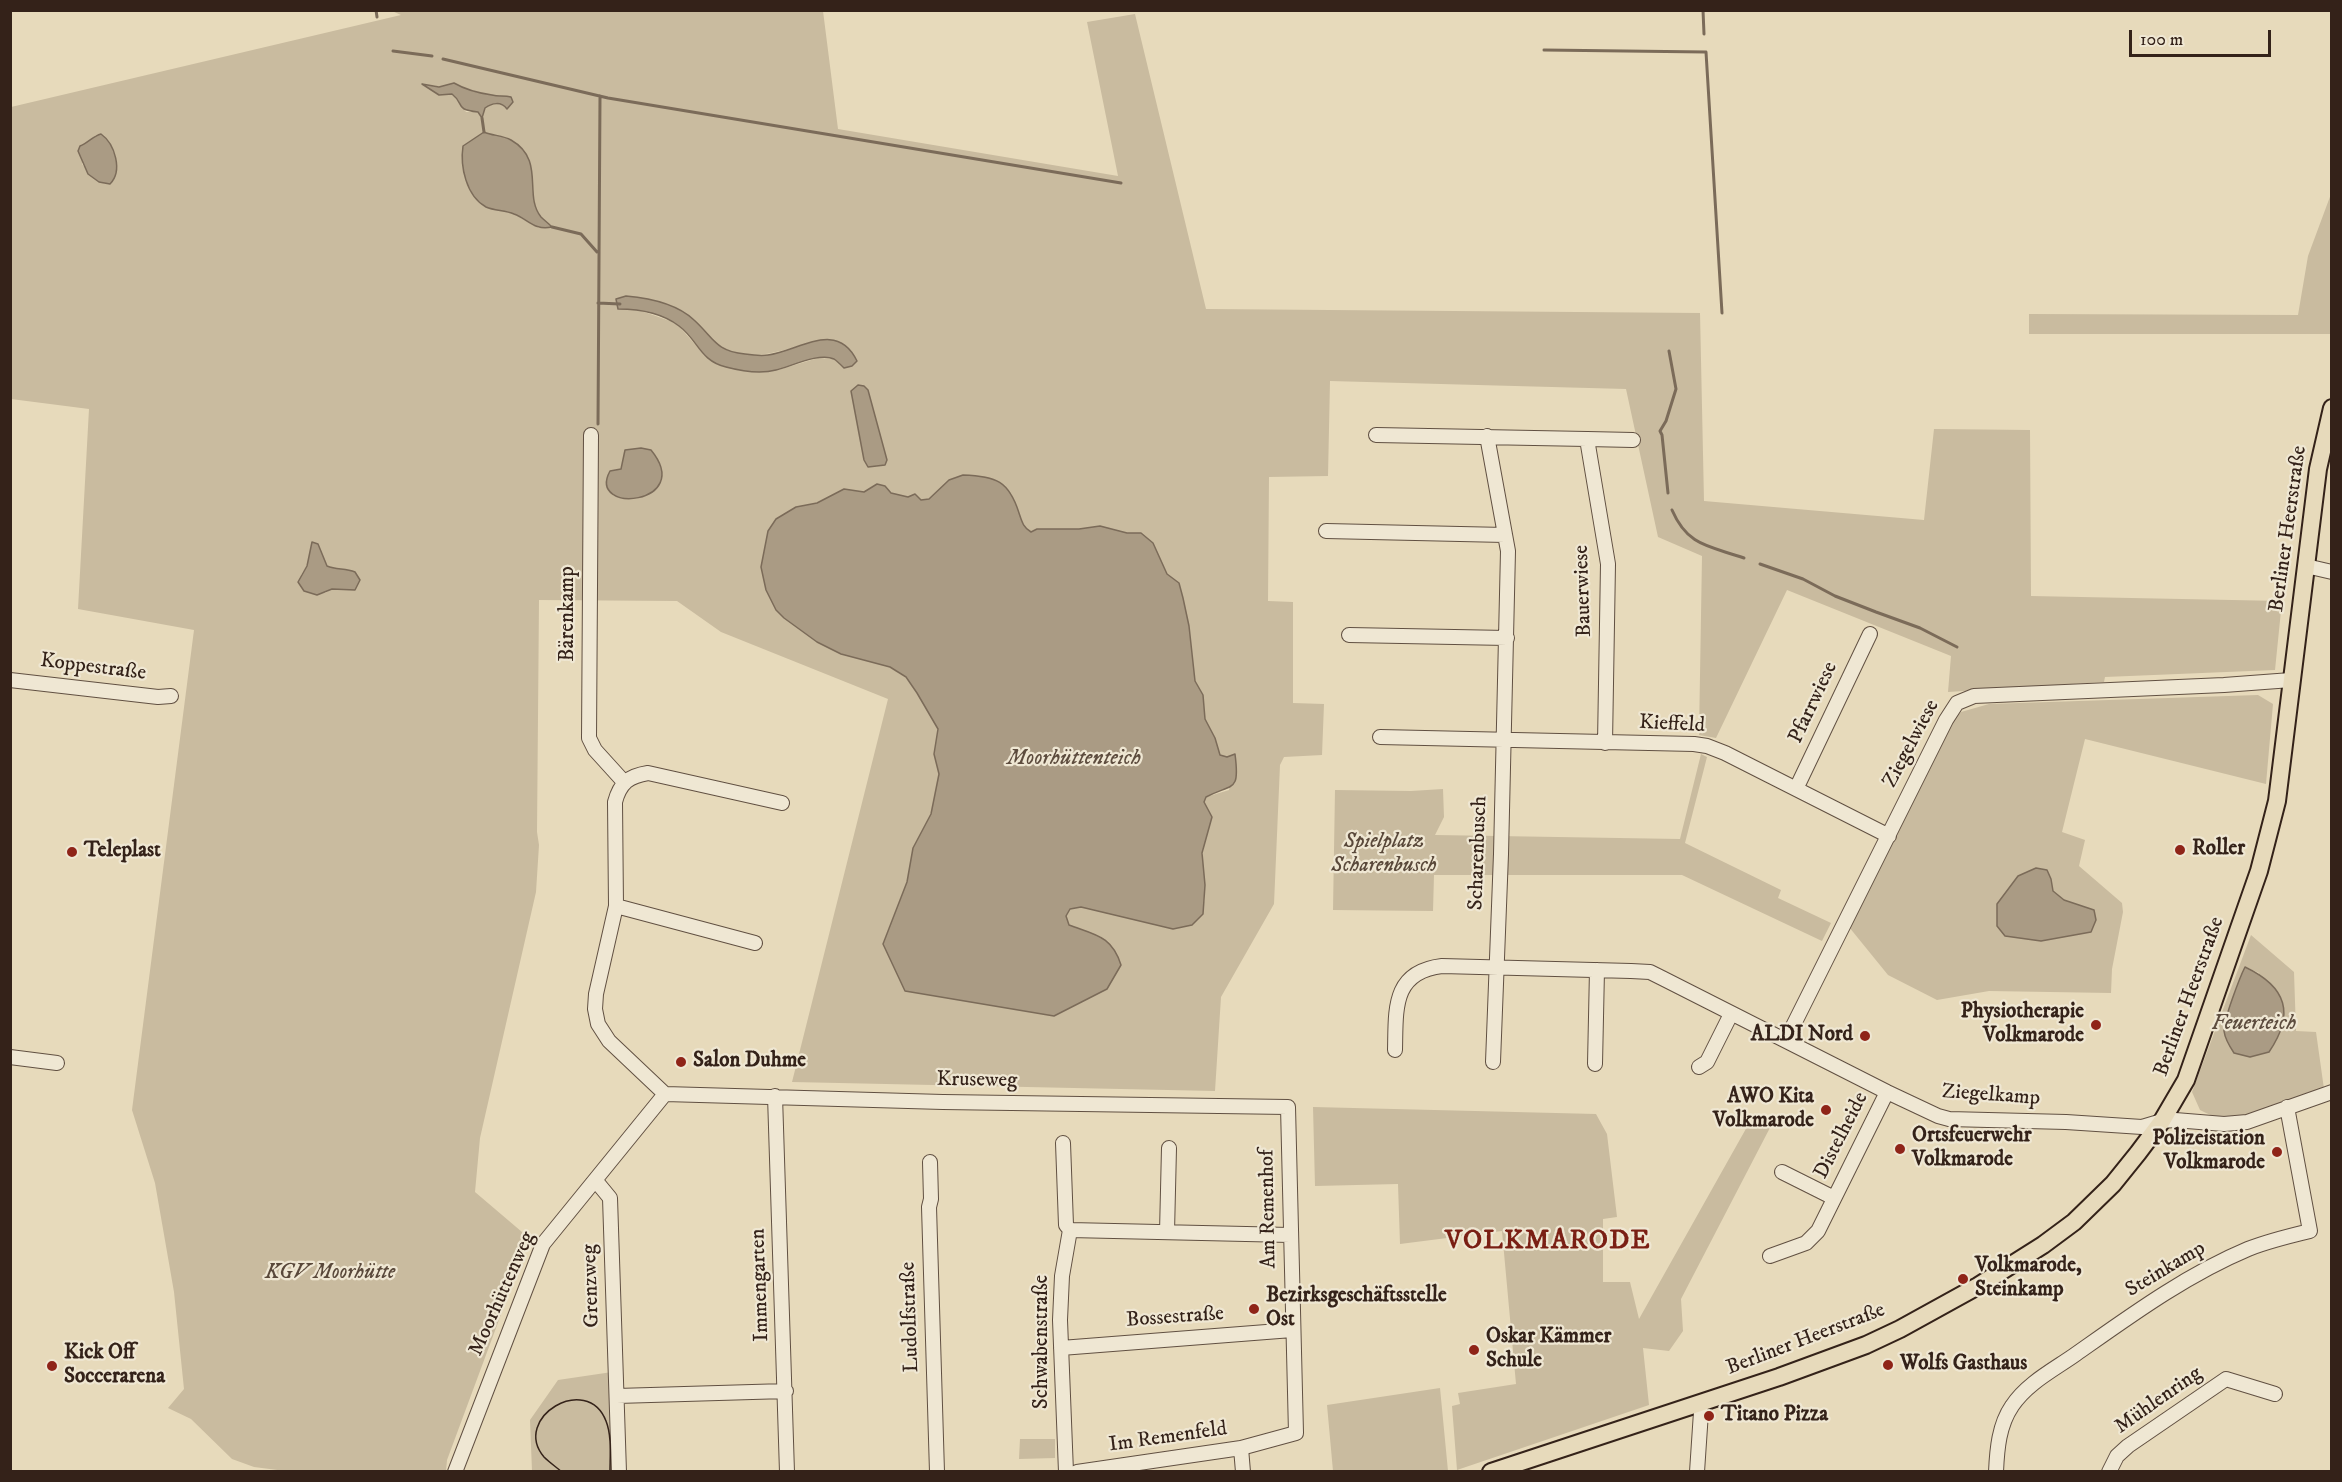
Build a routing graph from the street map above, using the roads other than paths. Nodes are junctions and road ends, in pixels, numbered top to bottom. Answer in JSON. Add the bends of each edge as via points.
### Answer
{"nodes":[{"id":1,"x":2331,"y":408,"type":"edge"},
{"id":2,"x":591,"y":435,"type":"dead end"},
{"id":3,"x":1376,"y":435,"type":"dead end"},
{"id":4,"x":1487,"y":436,"type":"junction"},
{"id":5,"x":1587,"y":439,"type":"junction"},
{"id":6,"x":1633,"y":440,"type":"dead end"},
{"id":7,"x":1326,"y":531,"type":"dead end"},
{"id":8,"x":1505,"y":535,"type":"junction"},
{"id":9,"x":2306,"y":566,"type":"junction"},
{"id":10,"x":2331,"y":572,"type":"edge"},
{"id":11,"x":1870,"y":634,"type":"dead end"},
{"id":12,"x":1349,"y":635,"type":"dead end"},
{"id":13,"x":1507,"y":638,"type":"junction"},
{"id":14,"x":10,"y":680,"type":"edge"},
{"id":15,"x":2291,"y":680,"type":"junction"},
{"id":16,"x":171,"y":696,"type":"dead end"},
{"id":17,"x":1380,"y":737,"type":"dead end"},
{"id":18,"x":1503,"y":740,"type":"junction"},
{"id":19,"x":1605,"y":743,"type":"junction"},
{"id":20,"x":624,"y":782,"type":"junction"},
{"id":21,"x":1796,"y":789,"type":"junction"},
{"id":22,"x":782,"y":803,"type":"dead end"},
{"id":23,"x":1889,"y":836,"type":"junction"},
{"id":24,"x":616,"y":906,"type":"junction"},
{"id":25,"x":755,"y":943,"type":"dead end"},
{"id":26,"x":1496,"y":967,"type":"junction"},
{"id":27,"x":1597,"y":970,"type":"junction"},
{"id":28,"x":1731,"y":1014,"type":"junction"},
{"id":29,"x":1786,"y":1040,"type":"junction"},
{"id":30,"x":1395,"y":1050,"type":"dead end"},
{"id":31,"x":10,"y":1057,"type":"edge"},
{"id":32,"x":1493,"y":1062,"type":"dead end"},
{"id":33,"x":57,"y":1063,"type":"dead end"},
{"id":34,"x":1595,"y":1064,"type":"dead end"},
{"id":35,"x":1699,"y":1067,"type":"dead end"},
{"id":36,"x":1887,"y":1092,"type":"junction"},
{"id":37,"x":2331,"y":1092,"type":"edge"},
{"id":38,"x":665,"y":1094,"type":"junction"},
{"id":39,"x":774,"y":1096,"type":"junction"},
{"id":40,"x":1288,"y":1107,"type":"joint"},
{"id":41,"x":2287,"y":1107,"type":"junction"},
{"id":42,"x":2162,"y":1121,"type":"junction"},
{"id":43,"x":1063,"y":1143,"type":"dead end"},
{"id":44,"x":1169,"y":1148,"type":"dead end"},
{"id":45,"x":930,"y":1162,"type":"dead end"},
{"id":46,"x":1782,"y":1172,"type":"dead end"},
{"id":47,"x":596,"y":1181,"type":"junction"},
{"id":48,"x":1834,"y":1198,"type":"junction"},
{"id":49,"x":1070,"y":1230,"type":"junction"},
{"id":50,"x":1167,"y":1232,"type":"junction"},
{"id":51,"x":1290,"y":1235,"type":"junction"},
{"id":52,"x":1770,"y":1256,"type":"dead end"},
{"id":53,"x":1292,"y":1330,"type":"junction"},
{"id":54,"x":1061,"y":1348,"type":"junction"},
{"id":55,"x":786,"y":1391,"type":"junction"},
{"id":56,"x":2276,"y":1394,"type":"dead end"},
{"id":57,"x":617,"y":1396,"type":"junction"},
{"id":58,"x":1698,"y":1403,"type":"junction"},
{"id":59,"x":1241,"y":1448,"type":"junction"},
{"id":60,"x":455,"y":1472,"type":"edge"},
{"id":61,"x":619,"y":1472,"type":"edge"},
{"id":62,"x":788,"y":1472,"type":"edge"},
{"id":63,"x":938,"y":1472,"type":"edge"},
{"id":64,"x":1066,"y":1472,"type":"edge"},
{"id":65,"x":1077,"y":1472,"type":"edge"},
{"id":66,"x":1243,"y":1472,"type":"edge"},
{"id":67,"x":1491,"y":1472,"type":"edge"},
{"id":68,"x":1697,"y":1472,"type":"edge"},
{"id":69,"x":1996,"y":1472,"type":"edge"},
{"id":70,"x":2109,"y":1472,"type":"edge"}],
"edges":[{"from":1,"to":9,"type":"main road","name":"Berliner Heerstraße","via":[[2318,469]]},
{"from":2,"to":20,"type":"street","name":"Bärenkamp","via":[[590,738],[595,750]]},
{"from":3,"to":4,"type":"street"},
{"from":4,"to":5,"type":"street"},
{"from":4,"to":8,"type":"street","name":"Scharenbusch"},
{"from":5,"to":6,"type":"street"},
{"from":5,"to":19,"type":"street","name":"Bauerwiese","via":[[1608,564]]},
{"from":7,"to":8,"type":"street"},
{"from":8,"to":13,"type":"street","name":"Scharenbusch"},
{"from":9,"to":10,"type":"street"},
{"from":9,"to":15,"type":"main road","name":"Berliner Heerstraße"},
{"from":11,"to":21,"type":"street","name":"Pfarrwiese"},
{"from":12,"to":13,"type":"street"},
{"from":13,"to":18,"type":"street","name":"Scharenbusch"},
{"from":14,"to":16,"type":"street","name":"Koppestraße"},
{"from":15,"to":23,"type":"street","name":"Ziegelwiese","via":[[1968,698],[1957,703],[1949,714]]},
{"from":15,"to":42,"type":"main road","name":"Berliner Heerstraße","via":[[2277,801],[2265,852],[2193,1064]]},
{"from":17,"to":18,"type":"street"},
{"from":18,"to":19,"type":"street","name":"Kieffeld"},
{"from":18,"to":26,"type":"street","name":"Scharenbusch"},
{"from":19,"to":21,"type":"street","name":"Kieffeld","via":[[1707,746]]},
{"from":20,"to":22,"type":"street","via":[[648,773]]},
{"from":20,"to":24,"type":"street","via":[[615,802]]},
{"from":21,"to":23,"type":"street","name":"Kieffeld"},
{"from":23,"to":29,"type":"street","name":"Ziegelwiese"},
{"from":24,"to":25,"type":"street"},
{"from":24,"to":38,"type":"street","via":[[596,994],[598,1024],[609,1041]]},
{"from":26,"to":27,"type":"street","name":"Ziegelkamp"},
{"from":26,"to":30,"type":"street","name":"Ziegelkamp","via":[[1442,966],[1418,972],[1398,1000]]},
{"from":26,"to":32,"type":"street"},
{"from":27,"to":28,"type":"street","name":"Ziegelkamp","via":[[1650,972]]},
{"from":27,"to":34,"type":"street"},
{"from":28,"to":29,"type":"street","name":"Ziegelkamp"},
{"from":28,"to":35,"type":"street","via":[[1707,1062]]},
{"from":29,"to":36,"type":"street","name":"Ziegelkamp"},
{"from":31,"to":33,"type":"street"},
{"from":36,"to":42,"type":"street","name":"Ziegelkamp","via":[[1949,1119],[2142,1127]]},
{"from":36,"to":48,"type":"street","name":"Distelheide"},
{"from":37,"to":41,"type":"street","name":"Ziegelkamp"},
{"from":38,"to":39,"type":"street","name":"Kruseweg"},
{"from":38,"to":47,"type":"street","name":"Moorhüttenweg"},
{"from":39,"to":40,"type":"street","name":"Kruseweg"},
{"from":39,"to":55,"type":"street","name":"Immengarten"},
{"from":40,"to":51,"type":"street","name":"Am Remenhof"},
{"from":41,"to":42,"type":"street","name":"Ziegelkamp","via":[[2240,1123]]},
{"from":41,"to":69,"type":"street","name":"Steinkamp","via":[[2310,1231],[2250,1248],[2218,1263],[2033,1384],[2011,1407],[2004,1421]]},
{"from":42,"to":58,"type":"main road","name":"Berliner Heerstraße","via":[[2113,1184],[2074,1222],[1978,1286],[1866,1345]]},
{"from":43,"to":49,"type":"street","name":"Schwabenstraße","via":[[1066,1225]]},
{"from":44,"to":50,"type":"street"},
{"from":45,"to":63,"type":"street","name":"Ludolfstraße"},
{"from":46,"to":48,"type":"street","name":"Distelheide"},
{"from":47,"to":57,"type":"street","name":"Grenzweg","via":[[610,1198]]},
{"from":47,"to":60,"type":"street","name":"Moorhüttenweg","via":[[543,1244]]},
{"from":48,"to":52,"type":"street","name":"Distelheide","via":[[1809,1241]]},
{"from":49,"to":50,"type":"street"},
{"from":49,"to":54,"type":"street","name":"Schwabenstraße","via":[[1062,1276]]},
{"from":50,"to":51,"type":"street"},
{"from":51,"to":53,"type":"street","name":"Am Remenhof"},
{"from":53,"to":54,"type":"street","name":"Bossestraße"},
{"from":53,"to":59,"type":"street","name":"Am Remenhof","via":[[1296,1434]]},
{"from":54,"to":64,"type":"street","name":"Schwabenstraße"},
{"from":55,"to":57,"type":"street"},
{"from":55,"to":62,"type":"street","name":"Immengarten"},
{"from":56,"to":70,"type":"street","name":"Mühlenring","via":[[2226,1379],[2128,1446]]},
{"from":57,"to":61,"type":"street","name":"Grenzweg"},
{"from":58,"to":67,"type":"main road","name":"Berliner Heerstraße"},
{"from":58,"to":68,"type":"street","via":[[1701,1412]]},
{"from":59,"to":65,"type":"street","name":"Im Remenfeld"},
{"from":59,"to":66,"type":"street","name":"Im Remenfeld"}]}
